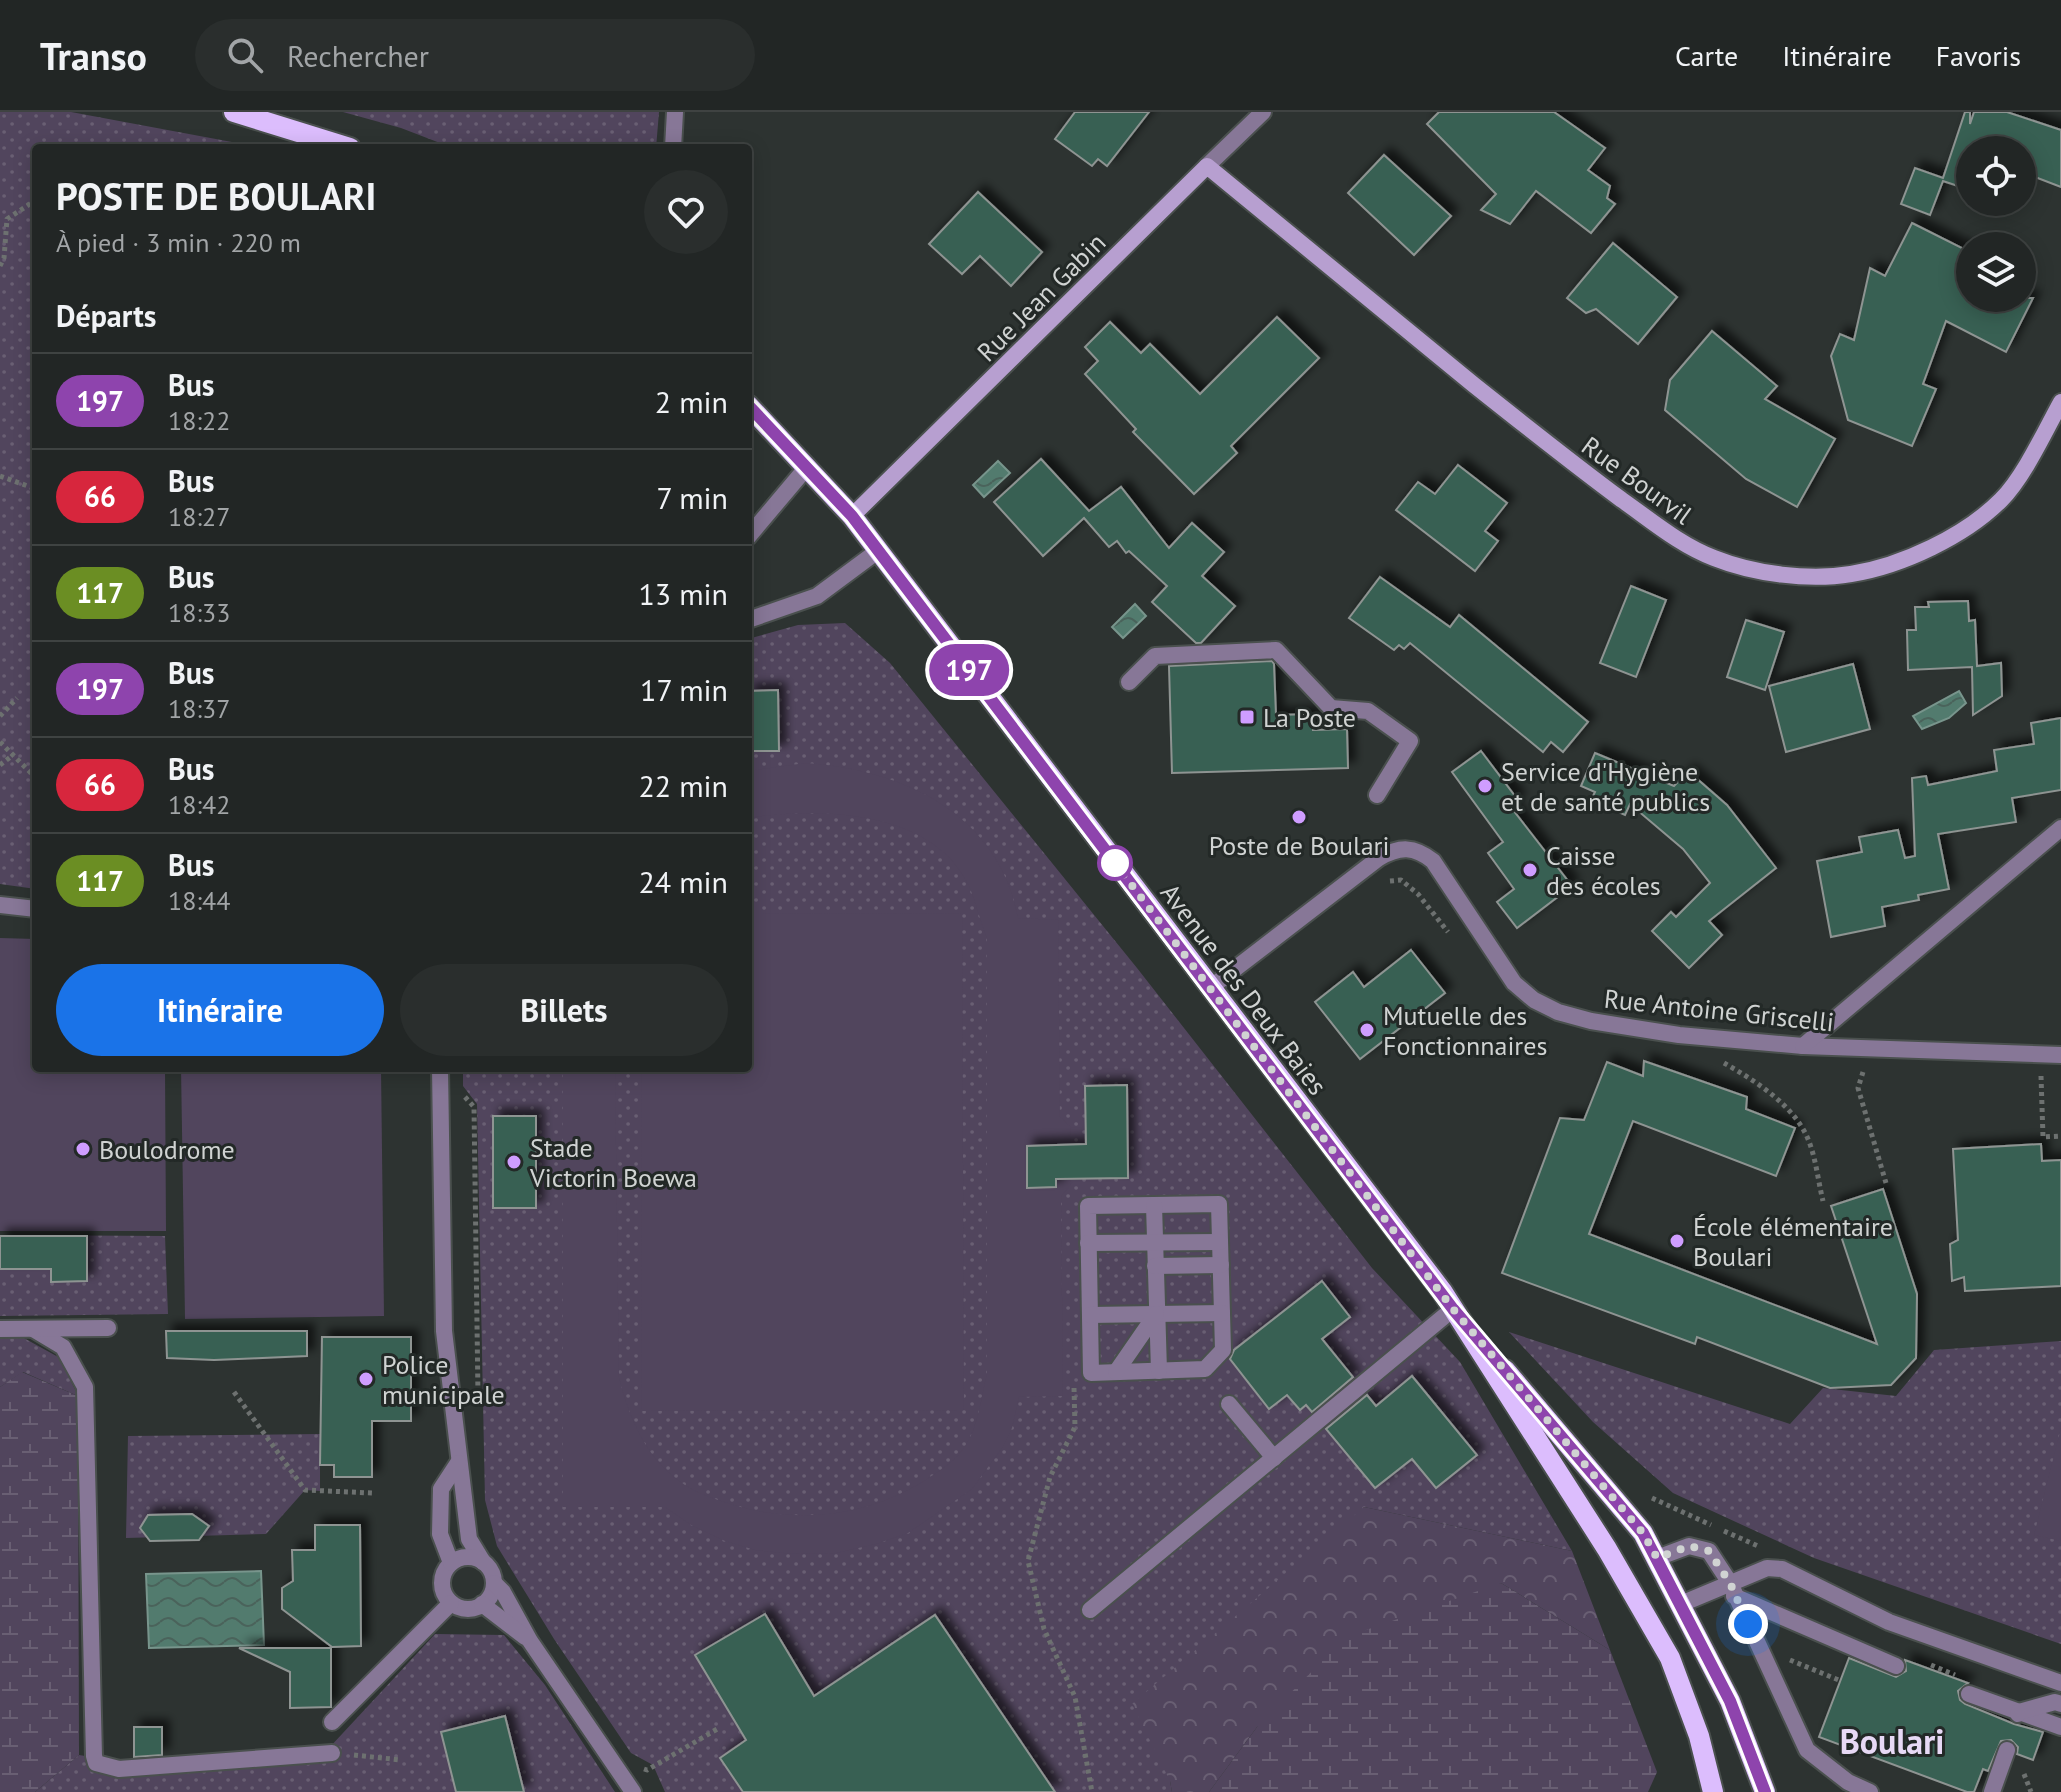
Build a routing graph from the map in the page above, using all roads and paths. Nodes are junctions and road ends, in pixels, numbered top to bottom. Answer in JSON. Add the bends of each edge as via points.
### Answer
{"nodes":[{"id":1,"x":234,"y":112,"type":"edge"},
{"id":2,"x":675,"y":112,"type":"edge"},
{"id":3,"x":1263,"y":112,"type":"edge"},
{"id":4,"x":337,"y":144,"type":"edge"},
{"id":5,"x":673,"y":144,"type":"edge"},
{"id":6,"x":1207,"y":166,"type":"junction"},
{"id":7,"x":32,"y":203,"type":"edge"},
{"id":8,"x":0,"y":266,"type":"edge"},
{"id":9,"x":2061,"y":402,"type":"edge"},
{"id":10,"x":752,"y":409,"type":"edge"},
{"id":11,"x":807,"y":467,"type":"junction"},
{"id":12,"x":0,"y":476,"type":"edge"},
{"id":13,"x":32,"y":488,"type":"edge"},
{"id":14,"x":852,"y":516,"type":"junction"},
{"id":15,"x":752,"y":532,"type":"edge"},
{"id":16,"x":879,"y":550,"type":"junction"},
{"id":17,"x":752,"y":619,"type":"edge"},
{"id":18,"x":1129,"y":682,"type":"dead end"},
{"id":19,"x":17,"y":698,"type":"dead end"},
{"id":20,"x":0,"y":716,"type":"edge"},
{"id":21,"x":0,"y":742,"type":"edge"},
{"id":22,"x":13,"y":755,"type":"junction"},
{"id":23,"x":0,"y":765,"type":"edge"},
{"id":24,"x":32,"y":774,"type":"edge"},
{"id":25,"x":1377,"y":795,"type":"dead end"},
{"id":26,"x":2061,"y":828,"type":"edge"},
{"id":27,"x":0,"y":905,"type":"edge"},
{"id":28,"x":32,"y":909,"type":"edge"},
{"id":29,"x":1210,"y":988,"type":"junction"},
{"id":30,"x":1803,"y":1046,"type":"junction"},
{"id":31,"x":2061,"y":1055,"type":"edge"},
{"id":32,"x":1870,"y":1068,"type":"dead end"},
{"id":33,"x":440,"y":1072,"type":"edge"},
{"id":34,"x":2041,"y":1073,"type":"dead end"},
{"id":35,"x":456,"y":1087,"type":"dead end"},
{"id":36,"x":2061,"y":1136,"type":"edge"},
{"id":37,"x":1886,"y":1183,"type":"dead end"},
{"id":38,"x":1154,"y":1205,"type":"junction"},
{"id":39,"x":1220,"y":1242,"type":"junction"},
{"id":40,"x":1088,"y":1243,"type":"junction"},
{"id":41,"x":1155,"y":1243,"type":"junction"},
{"id":42,"x":1221,"y":1265,"type":"junction"},
{"id":43,"x":1155,"y":1266,"type":"junction"},
{"id":44,"x":1453,"y":1309,"type":"junction"},
{"id":45,"x":1222,"y":1313,"type":"junction"},
{"id":46,"x":1156,"y":1314,"type":"junction"},
{"id":47,"x":1090,"y":1315,"type":"junction"},
{"id":48,"x":108,"y":1328,"type":"dead end"},
{"id":49,"x":0,"y":1329,"type":"edge"},
{"id":50,"x":33,"y":1329,"type":"junction"},
{"id":51,"x":1159,"y":1371,"type":"junction"},
{"id":52,"x":1116,"y":1372,"type":"junction"},
{"id":53,"x":1074,"y":1386,"type":"dead end"},
{"id":54,"x":234,"y":1392,"type":"dead end"},
{"id":55,"x":478,"y":1402,"type":"dead end"},
{"id":56,"x":1229,"y":1404,"type":"dead end"},
{"id":57,"x":1274,"y":1458,"type":"junction"},
{"id":58,"x":458,"y":1463,"type":"junction"},
{"id":59,"x":372,"y":1493,"type":"dead end"},
{"id":60,"x":1657,"y":1558,"type":"junction"},
{"id":61,"x":483,"y":1562,"type":"junction"},
{"id":62,"x":451,"y":1563,"type":"junction"},
{"id":63,"x":494,"y":1583,"type":"junction"},
{"id":64,"x":1732,"y":1590,"type":"junction"},
{"id":65,"x":451,"y":1603,"type":"junction"},
{"id":66,"x":482,"y":1604,"type":"junction"},
{"id":67,"x":1681,"y":1604,"type":"junction"},
{"id":68,"x":1090,"y":1610,"type":"dead end"},
{"id":69,"x":530,"y":1641,"type":"junction"},
{"id":70,"x":1784,"y":1657,"type":"dead end"},
{"id":71,"x":1896,"y":1666,"type":"dead end"},
{"id":72,"x":1841,"y":1681,"type":"dead end"},
{"id":73,"x":2061,"y":1683,"type":"edge"},
{"id":74,"x":1969,"y":1694,"type":"dead end"},
{"id":75,"x":2061,"y":1704,"type":"edge"},
{"id":76,"x":2018,"y":1715,"type":"junction"},
{"id":77,"x":332,"y":1722,"type":"dead end"},
{"id":78,"x":2061,"y":1727,"type":"edge"},
{"id":79,"x":719,"y":1728,"type":"dead end"},
{"id":80,"x":2007,"y":1750,"type":"dead end"},
{"id":81,"x":332,"y":1753,"type":"joint"},
{"id":82,"x":401,"y":1760,"type":"dead end"},
{"id":83,"x":637,"y":1766,"type":"dead end"},
{"id":84,"x":633,"y":1792,"type":"edge"},
{"id":85,"x":1092,"y":1792,"type":"edge"},
{"id":86,"x":1713,"y":1792,"type":"edge"},
{"id":87,"x":1765,"y":1792,"type":"edge"},
{"id":88,"x":1870,"y":1792,"type":"edge"},
{"id":89,"x":1992,"y":1792,"type":"edge"}],
"edges":[{"from":1,"to":4,"type":"main road"},
{"from":2,"to":5,"type":"street"},
{"from":3,"to":6,"type":"street","name":"Rue Jean Gabin"},
{"from":6,"to":9,"type":"street","name":"Rue Bourvil","via":[[1560,454],[1675,539],[1739,566],[1806,576],[1850,574],[1945,541],[2004,498]]},
{"from":6,"to":14,"type":"street","name":"Rue Jean Gabin"},
{"from":7,"to":8,"type":"path","via":[[7,219]]},
{"from":10,"to":11,"type":"main road","name":"Avenue des Deux Baies"},
{"from":11,"to":14,"type":"main road","name":"Avenue des Deux Baies"},
{"from":11,"to":15,"type":"street"},
{"from":12,"to":13,"type":"path"},
{"from":14,"to":16,"type":"main road","name":"Avenue des Deux Baies"},
{"from":16,"to":17,"type":"street","via":[[817,596]]},
{"from":16,"to":29,"type":"main road","name":"Avenue des Deux Baies"},
{"from":18,"to":25,"type":"street","via":[[1155,656],[1276,650],[1331,708],[1368,711],[1410,741]]},
{"from":19,"to":20,"type":"path"},
{"from":21,"to":22,"type":"path"},
{"from":22,"to":23,"type":"path"},
{"from":22,"to":24,"type":"path"},
{"from":26,"to":30,"type":"street"},
{"from":27,"to":28,"type":"street"},
{"from":29,"to":30,"type":"street","name":"Rue Antoine Griscelli","via":[[1390,852],[1420,850],[1433,861],[1514,983],[1534,1000],[1591,1021]]},
{"from":29,"to":44,"type":"main road","name":"Avenue des Deux Baies"},
{"from":30,"to":31,"type":"street","name":"Rue Antoine Griscelli"},
{"from":32,"to":37,"type":"path","via":[[1861,1074],[1858,1088]]},
{"from":33,"to":58,"type":"street","via":[[444,1331]]},
{"from":34,"to":36,"type":"path","via":[[2043,1137]]},
{"from":35,"to":55,"type":"path","via":[[474,1107]]},
{"from":38,"to":39,"type":"street","via":[[1219,1204]]},
{"from":38,"to":40,"type":"street","via":[[1088,1206]]},
{"from":38,"to":41,"type":"street"},
{"from":39,"to":41,"type":"street"},
{"from":39,"to":42,"type":"street"},
{"from":40,"to":41,"type":"street"},
{"from":40,"to":47,"type":"street"},
{"from":41,"to":43,"type":"street"},
{"from":42,"to":43,"type":"street"},
{"from":42,"to":45,"type":"street"},
{"from":43,"to":46,"type":"street"},
{"from":44,"to":57,"type":"street"},
{"from":44,"to":60,"type":"main road","name":"Avenue des Deux Baies","via":[[1643,1533]]},
{"from":44,"to":86,"type":"main road","name":"Avenue des Deux Baies","via":[[1607,1549],[1670,1658]]},
{"from":45,"to":46,"type":"street"},
{"from":45,"to":51,"type":"street","via":[[1223,1350],[1205,1369]]},
{"from":46,"to":47,"type":"street"},
{"from":46,"to":51,"type":"street"},
{"from":46,"to":52,"type":"street"},
{"from":47,"to":52,"type":"street","via":[[1091,1373]]},
{"from":48,"to":50,"type":"street"},
{"from":49,"to":50,"type":"street"},
{"from":50,"to":81,"type":"street","via":[[63,1347],[85,1387],[96,1763],[119,1769]]},
{"from":51,"to":52,"type":"street"},
{"from":53,"to":85,"type":"path","via":[[1075,1427],[1050,1477],[1028,1561],[1044,1629],[1075,1697]]},
{"from":54,"to":59,"type":"path","via":[[305,1490]]},
{"from":56,"to":57,"type":"street"},
{"from":57,"to":68,"type":"street"},
{"from":58,"to":61,"type":"street","via":[[469,1539]]},
{"from":58,"to":62,"type":"street","via":[[441,1489],[440,1534]]},
{"from":60,"to":64,"type":"street","via":[[1689,1546],[1709,1551]]},
{"from":60,"to":67,"type":"main road","name":"Avenue des Deux Baies"},
{"from":61,"to":62,"type":"street","via":[[467,1557]]},
{"from":61,"to":63,"type":"street"},
{"from":62,"to":65,"type":"street","via":[[442,1579]]},
{"from":63,"to":66,"type":"street"},
{"from":63,"to":69,"type":"street"},
{"from":64,"to":67,"type":"street"},
{"from":64,"to":71,"type":"street"},
{"from":64,"to":73,"type":"street","via":[[1767,1568],[1782,1569],[1889,1622]]},
{"from":64,"to":88,"type":"street","via":[[1807,1750]]},
{"from":65,"to":66,"type":"street","via":[[467,1609]]},
{"from":65,"to":77,"type":"street"},
{"from":66,"to":69,"type":"street"},
{"from":67,"to":87,"type":"main road","name":"Avenue des Deux Baies","via":[[1730,1701]]},
{"from":69,"to":84,"type":"street"},
{"from":70,"to":72,"type":"path"},
{"from":74,"to":76,"type":"street"},
{"from":75,"to":76,"type":"street"},
{"from":76,"to":78,"type":"street"},
{"from":79,"to":83,"type":"path","via":[[647,1770]]},
{"from":80,"to":89,"type":"street"},
{"from":81,"to":82,"type":"path"}]}
